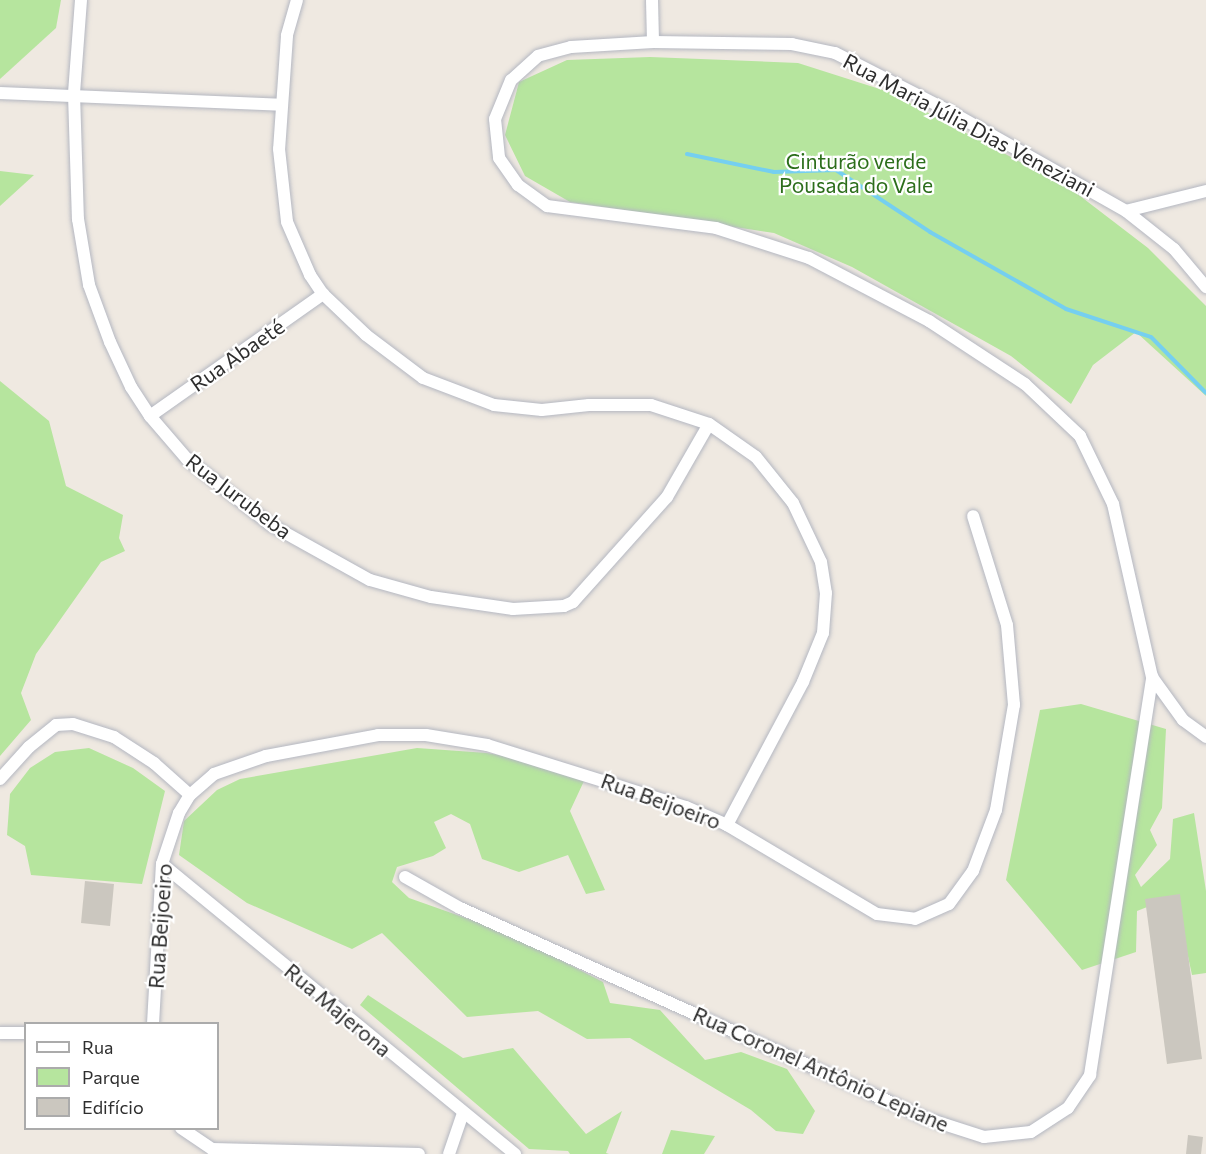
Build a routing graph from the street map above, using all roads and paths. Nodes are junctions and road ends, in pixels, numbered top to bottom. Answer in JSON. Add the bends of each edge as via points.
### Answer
{"nodes":[{"id":1,"x":81,"y":0,"type":"edge"},
{"id":2,"x":297,"y":0,"type":"edge"},
{"id":3,"x":652,"y":0,"type":"edge"},
{"id":4,"x":653,"y":42,"type":"junction"},
{"id":5,"x":0,"y":93,"type":"edge"},
{"id":6,"x":74,"y":94,"type":"junction"},
{"id":7,"x":281,"y":105,"type":"junction"},
{"id":8,"x":1206,"y":191,"type":"edge"},
{"id":9,"x":1126,"y":211,"type":"junction"},
{"id":10,"x":1206,"y":287,"type":"edge"},
{"id":11,"x":323,"y":294,"type":"junction"},
{"id":12,"x":150,"y":416,"type":"junction"},
{"id":13,"x":709,"y":424,"type":"junction"},
{"id":14,"x":973,"y":516,"type":"dead end"},
{"id":15,"x":1152,"y":677,"type":"junction"},
{"id":16,"x":1206,"y":737,"type":"edge"},
{"id":17,"x":0,"y":779,"type":"edge"},
{"id":18,"x":190,"y":795,"type":"junction"},
{"id":19,"x":727,"y":825,"type":"junction"},
{"id":20,"x":162,"y":864,"type":"junction"},
{"id":21,"x":405,"y":877,"type":"dead end"},
{"id":22,"x":153,"y":1022,"type":"edge"},
{"id":23,"x":0,"y":1033,"type":"edge"},
{"id":24,"x":24,"y":1033,"type":"edge"},
{"id":25,"x":463,"y":1113,"type":"junction"},
{"id":26,"x":184,"y":1130,"type":"edge"},
{"id":27,"x":418,"y":1154,"type":"edge"},
{"id":28,"x":449,"y":1154,"type":"edge"},
{"id":29,"x":515,"y":1154,"type":"edge"}],
"edges":[{"from":1,"to":6,"type":"street","name":"Rua Jurubeba"},
{"from":2,"to":7,"type":"street","via":[[286,36]]},
{"from":3,"to":4,"type":"street"},
{"from":4,"to":9,"type":"street","name":"Rua Maria Júlia Dias Veneziani","via":[[792,44],[835,53],[953,113]]},
{"from":4,"to":15,"type":"street","name":"Rua Maria Júlia Dias Veneziani","via":[[571,47],[538,56],[511,80],[495,119],[499,158],[518,185],[547,206],[716,228],[809,258],[929,321],[1025,384],[1080,436],[1113,504]]},
{"from":5,"to":6,"type":"street"},
{"from":6,"to":7,"type":"street"},
{"from":6,"to":12,"type":"street","name":"Rua Jurubeba","via":[[78,219],[89,285],[110,342]]},
{"from":7,"to":11,"type":"street","via":[[279,149],[287,222],[310,275]]},
{"from":8,"to":9,"type":"street"},
{"from":9,"to":10,"type":"street","name":"Rua Maria Júlia Dias Veneziani","via":[[1174,249]]},
{"from":11,"to":12,"type":"street","name":"Rua Abaeté"},
{"from":11,"to":13,"type":"street","via":[[366,335],[423,378],[494,405],[542,410],[651,405]]},
{"from":12,"to":13,"type":"street","name":"Rua Jurubeba","via":[[187,459],[271,525],[370,580],[431,597],[513,609],[573,602],[667,497]]},
{"from":13,"to":19,"type":"street","via":[[756,457],[793,503],[821,562],[826,593],[823,633],[815,656]]},
{"from":14,"to":19,"type":"street","name":"Rua Beijoeiro","via":[[1007,625],[1014,705],[996,810],[973,871],[949,904],[915,919],[877,914]]},
{"from":15,"to":16,"type":"street","via":[[1183,720]]},
{"from":15,"to":21,"type":"street","name":"Rua Coronel Antônio Lepiane","via":[[1090,1076],[1068,1108],[1031,1132],[984,1137],[925,1118],[460,908]]},
{"from":17,"to":18,"type":"street","via":[[56,725],[73,724],[114,737]]},
{"from":18,"to":19,"type":"street","name":"Rua Beijoeiro","via":[[214,774],[266,756],[378,735],[426,735],[487,745],[586,774]]},
{"from":18,"to":20,"type":"street","name":"Rua Beijoeiro","via":[[179,813]]},
{"from":20,"to":22,"type":"street","name":"Rua Beijoeiro"},
{"from":20,"to":25,"type":"street","name":"Rua Majerona"},
{"from":23,"to":24,"type":"street"},
{"from":25,"to":28,"type":"street"},
{"from":25,"to":29,"type":"street","name":"Rua Majerona"},
{"from":26,"to":27,"type":"street","via":[[212,1149]]}]}
